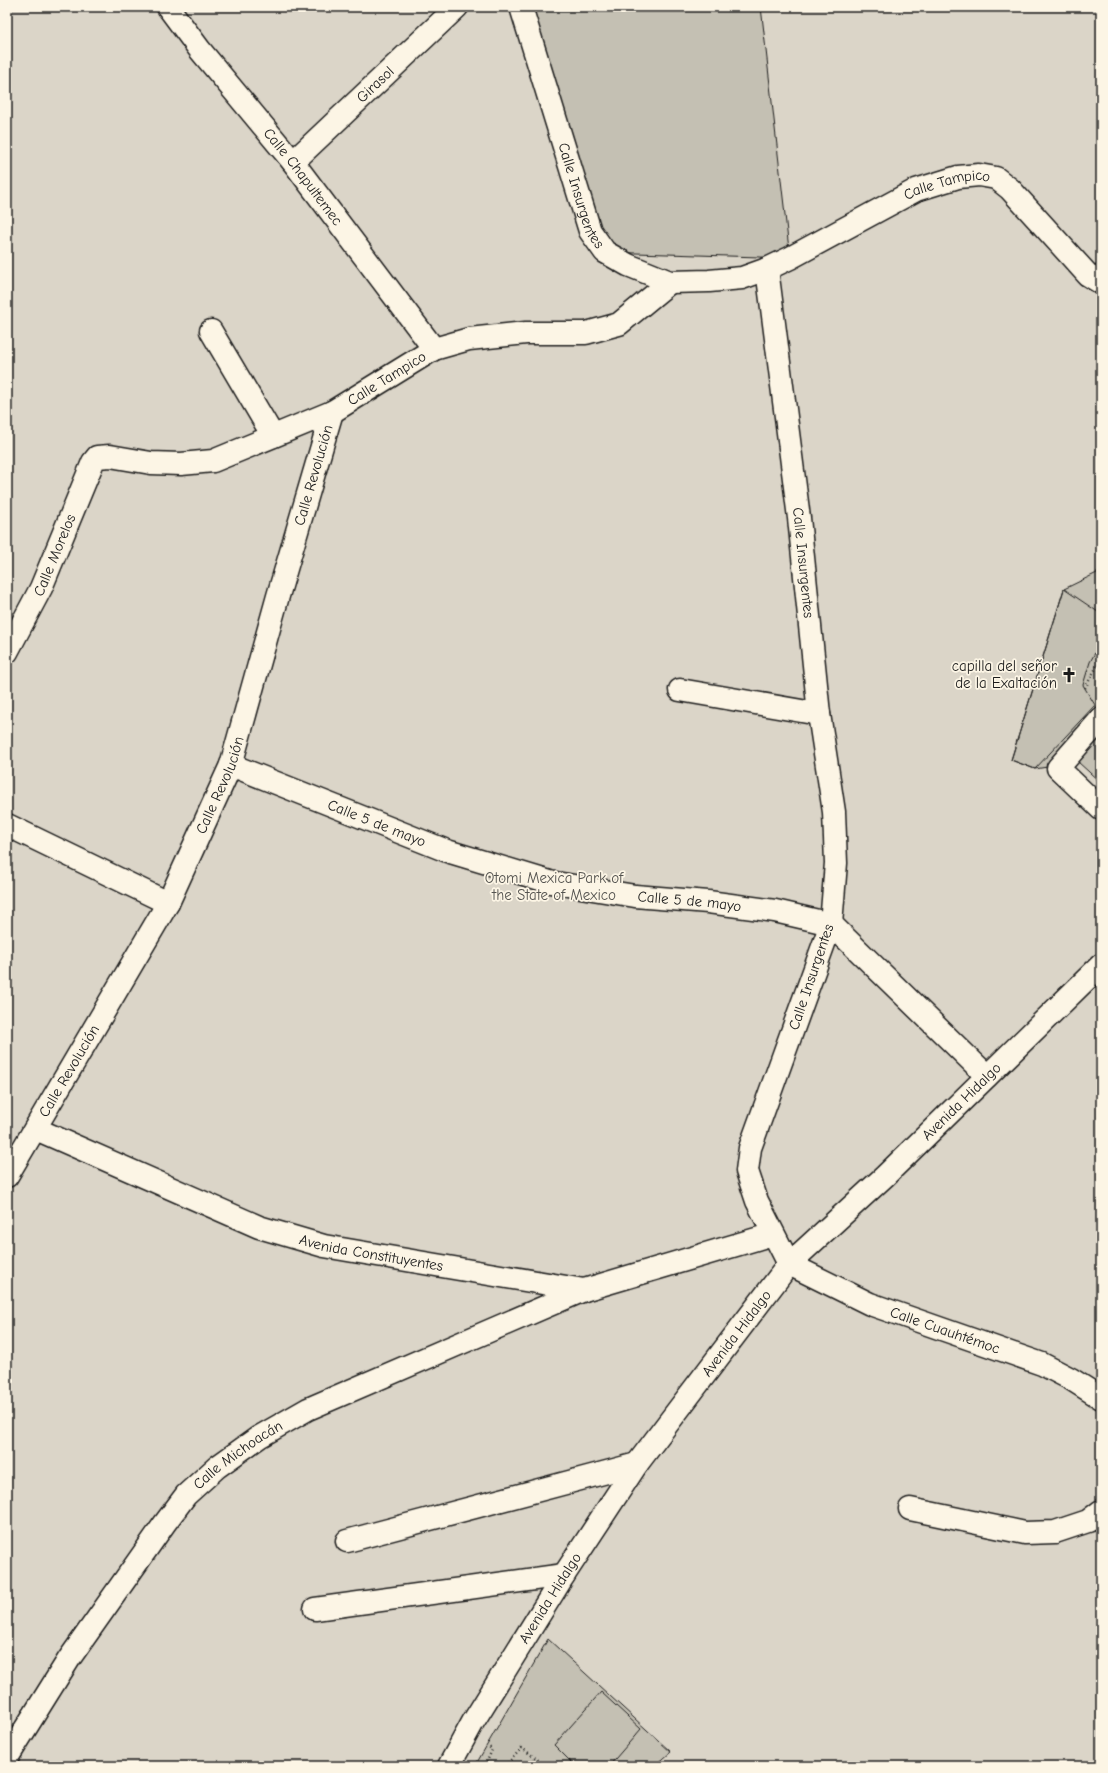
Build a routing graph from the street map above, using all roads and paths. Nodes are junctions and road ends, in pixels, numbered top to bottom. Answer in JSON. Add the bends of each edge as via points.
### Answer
{"nodes":[{"id":1,"x":168,"y":7,"type":"edge"},
{"id":2,"x":457,"y":7,"type":"edge"},
{"id":3,"x":521,"y":7,"type":"edge"},
{"id":4,"x":293,"y":162,"type":"junction"},
{"id":5,"x":767,"y":269,"type":"junction"},
{"id":6,"x":670,"y":282,"type":"junction"},
{"id":7,"x":1101,"y":283,"type":"edge"},
{"id":8,"x":211,"y":331,"type":"dead end"},
{"id":9,"x":434,"y":349,"type":"junction"},
{"id":10,"x":332,"y":412,"type":"junction"},
{"id":11,"x":274,"y":436,"type":"junction"},
{"id":12,"x":97,"y":457,"type":"joint"},
{"id":13,"x":7,"y":652,"type":"edge"},
{"id":14,"x":1101,"y":659,"type":"edge"},
{"id":15,"x":1085,"y":688,"type":"dead end"},
{"id":16,"x":680,"y":690,"type":"dead end"},
{"id":17,"x":820,"y":714,"type":"junction"},
{"id":18,"x":1101,"y":719,"type":"edge"},
{"id":19,"x":231,"y":765,"type":"junction"},
{"id":20,"x":1101,"y":809,"type":"edge"},
{"id":21,"x":7,"y":825,"type":"edge"},
{"id":22,"x":168,"y":903,"type":"junction"},
{"id":23,"x":831,"y":924,"type":"junction"},
{"id":24,"x":1101,"y":965,"type":"edge"},
{"id":25,"x":987,"y":1076,"type":"junction"},
{"id":26,"x":36,"y":1129,"type":"junction"},
{"id":27,"x":7,"y":1176,"type":"edge"},
{"id":28,"x":773,"y":1234,"type":"junction"},
{"id":29,"x":789,"y":1264,"type":"junction"},
{"id":30,"x":584,"y":1290,"type":"junction"},
{"id":31,"x":1101,"y":1398,"type":"edge"},
{"id":32,"x":638,"y":1464,"type":"junction"},
{"id":33,"x":910,"y":1509,"type":"dead end"},
{"id":34,"x":1101,"y":1511,"type":"edge"},
{"id":35,"x":347,"y":1541,"type":"dead end"},
{"id":36,"x":564,"y":1574,"type":"junction"},
{"id":37,"x":315,"y":1610,"type":"dead end"},
{"id":38,"x":7,"y":1758,"type":"edge"},
{"id":39,"x":545,"y":1765,"type":"edge"},
{"id":40,"x":449,"y":1766,"type":"edge"},
{"id":41,"x":505,"y":1766,"type":"edge"}],
"edges":[{"from":1,"to":4,"type":"street","name":"Calle Chapultemec","via":[[200,50]]},
{"from":2,"to":4,"type":"street","name":"Girasol"},
{"from":3,"to":6,"type":"street","name":"Calle Insurgentes","via":[[590,231],[605,252],[628,265]]},
{"from":4,"to":9,"type":"street","name":"Calle Chapultemec"},
{"from":5,"to":6,"type":"street","name":"Calle Insurgentes","via":[[742,278]]},
{"from":5,"to":7,"type":"street","name":"Calle Tampico","via":[[916,190],[958,177],[979,175],[996,178],[1010,189],[1088,275]]},
{"from":5,"to":17,"type":"street","name":"Calle Insurgentes","via":[[799,518]]},
{"from":6,"to":9,"type":"street","name":"Calle Tampico","via":[[619,324],[586,333],[526,333],[469,339]]},
{"from":8,"to":11,"type":"street"},
{"from":9,"to":10,"type":"street","name":"Calle Tampico"},
{"from":10,"to":11,"type":"street","name":"Calle Tampico"},
{"from":10,"to":19,"type":"street","name":"Calle Revolución"},
{"from":11,"to":12,"type":"street","name":"Calle Tampico","via":[[212,461],[151,463],[110,456]]},
{"from":12,"to":13,"type":"street","name":"Calle Morelos","via":[[41,588]]},
{"from":14,"to":15,"type":"path"},
{"from":16,"to":17,"type":"street"},
{"from":17,"to":23,"type":"street","name":"Calle Insurgentes","via":[[834,812],[836,863]]},
{"from":18,"to":20,"type":"street","via":[[1058,768]]},
{"from":19,"to":22,"type":"street","name":"Calle Revolución"},
{"from":19,"to":23,"type":"street","name":"Calle 5 de mayo","via":[[447,851],[550,882],[635,896],[775,911]]},
{"from":21,"to":22,"type":"street"},
{"from":22,"to":26,"type":"street","name":"Calle Revolución"},
{"from":23,"to":25,"type":"street"},
{"from":23,"to":28,"type":"street","name":"Calle Insurgentes","via":[[750,1148],[747,1171],[757,1201]]},
{"from":24,"to":25,"type":"street","name":"Avenida Hidalgo"},
{"from":25,"to":29,"type":"street","name":"Avenida Hidalgo","via":[[885,1176]]},
{"from":26,"to":27,"type":"street"},
{"from":26,"to":30,"type":"street","name":"Avenida Constituyentes","via":[[259,1227],[324,1246]]},
{"from":28,"to":29,"type":"street","name":"Calle Insurgentes"},
{"from":28,"to":30,"type":"street","name":"Avenida Constituyentes"},
{"from":29,"to":31,"type":"street","name":"Calle Cuauhtémoc","via":[[870,1304],[1042,1364]]},
{"from":29,"to":32,"type":"street","name":"Avenida Hidalgo"},
{"from":30,"to":38,"type":"street","name":"Calle Michoacán","via":[[308,1409],[259,1437],[218,1467],[186,1495],[165,1523],[69,1659]]},
{"from":32,"to":35,"type":"street"},
{"from":32,"to":36,"type":"street","name":"Avenida Hidalgo"},
{"from":33,"to":34,"type":"street","via":[[1025,1533],[1055,1532],[1088,1521]]},
{"from":36,"to":37,"type":"street"},
{"from":36,"to":40,"type":"street","name":"Avenida Hidalgo","via":[[473,1722]]},
{"from":39,"to":41,"type":"path","via":[[522,1748]]}]}
